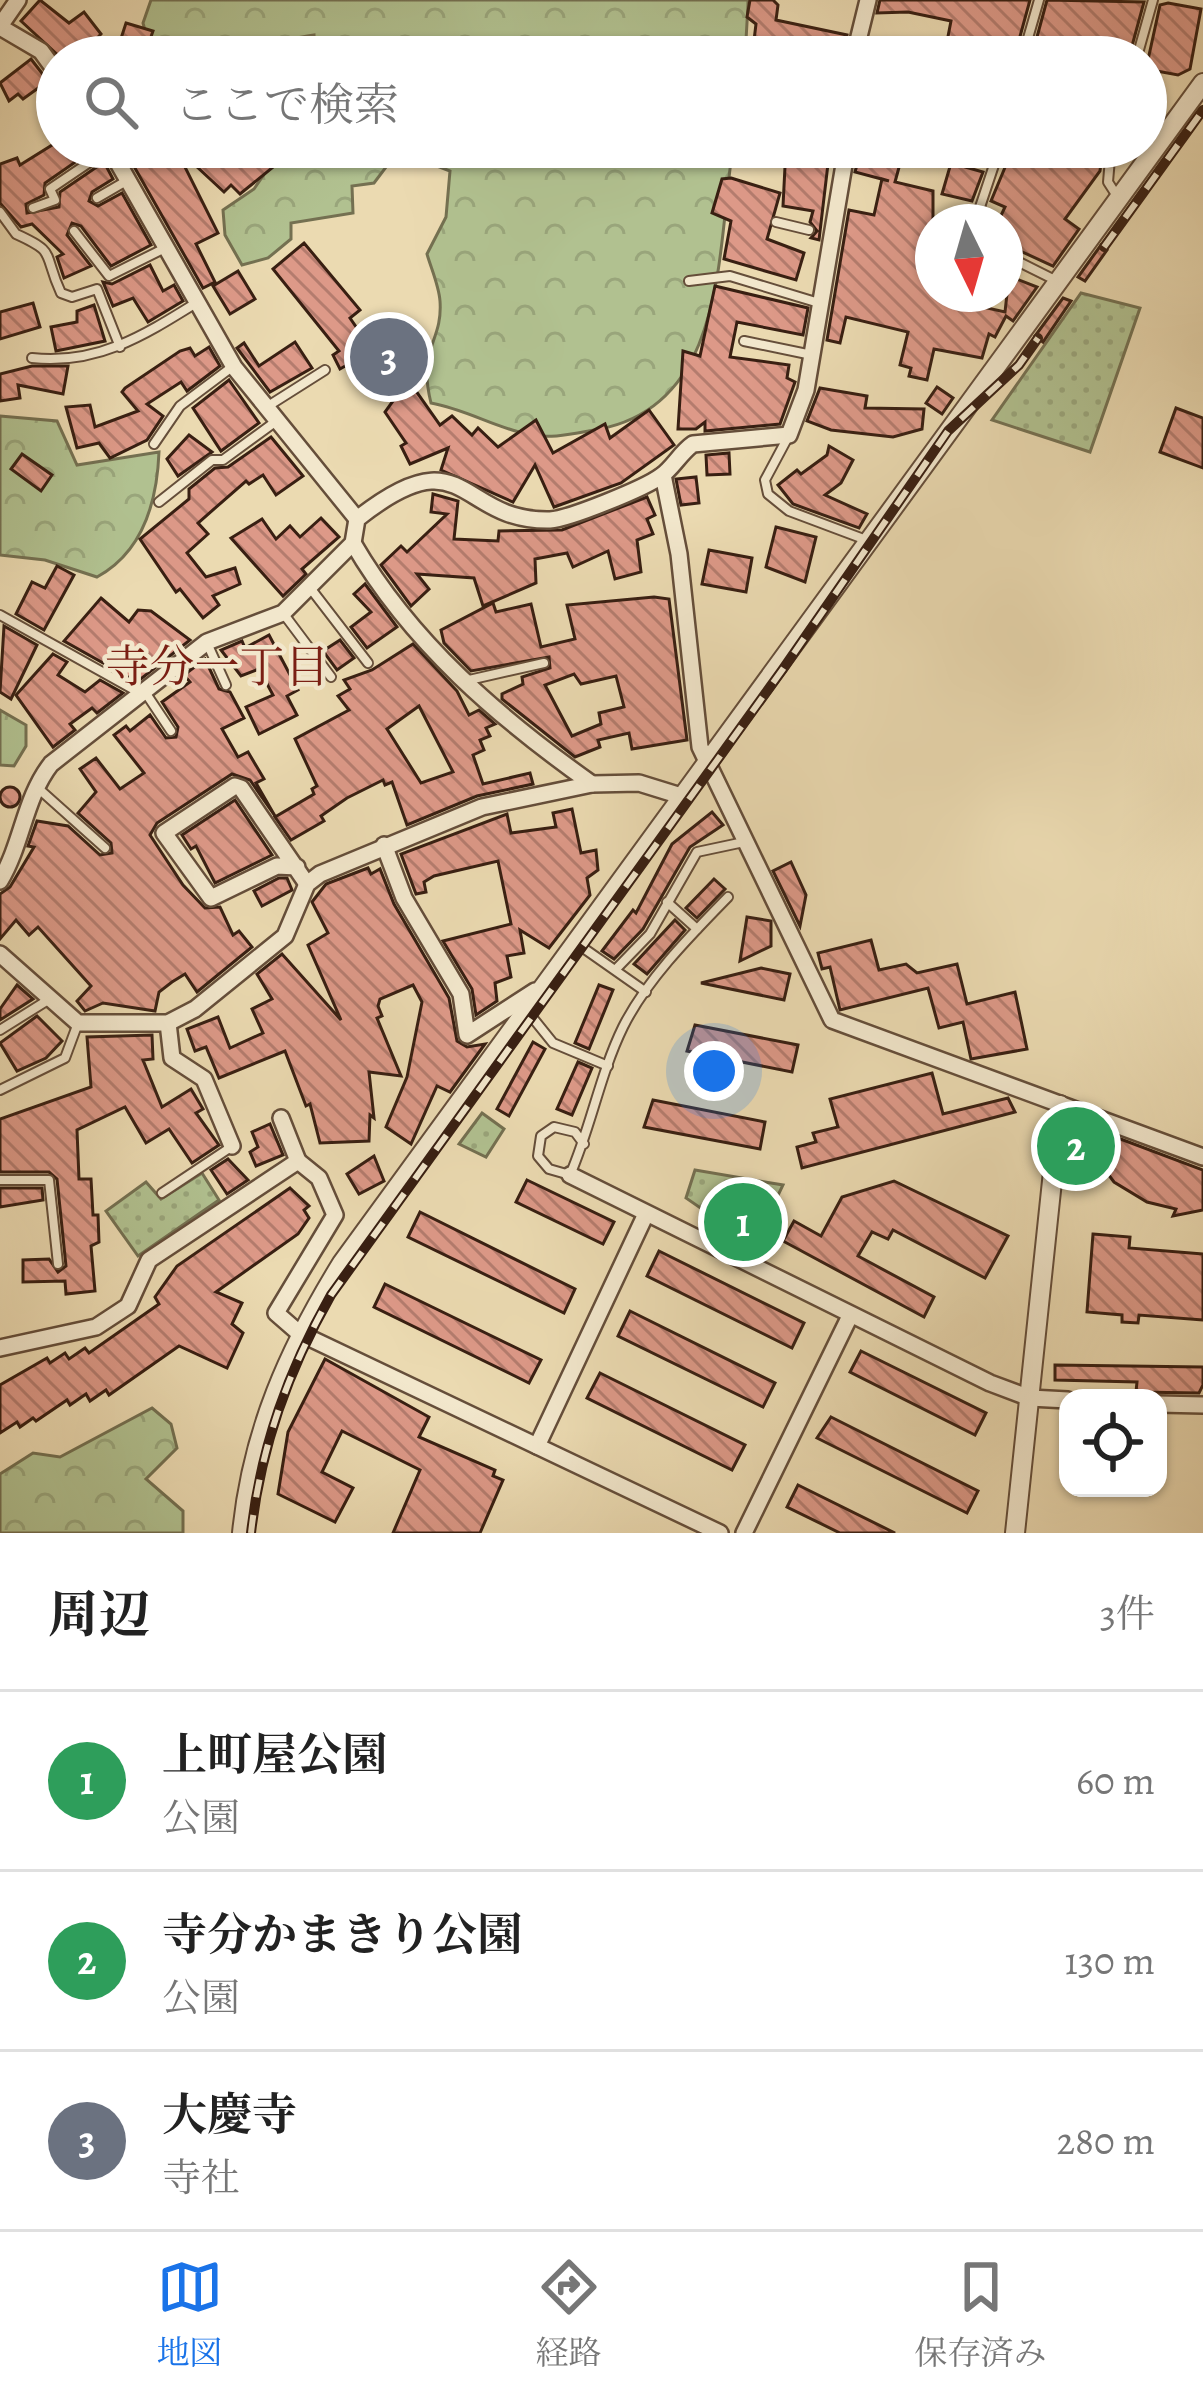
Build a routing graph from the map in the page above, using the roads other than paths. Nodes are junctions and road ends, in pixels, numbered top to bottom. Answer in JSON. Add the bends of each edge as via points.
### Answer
{"nodes":[{"id":1,"x":17,"y":0,"type":"edge"},
{"id":2,"x":868,"y":0,"type":"edge"},
{"id":3,"x":1039,"y":0,"type":"edge"},
{"id":4,"x":1154,"y":0,"type":"edge"},
{"id":5,"x":0,"y":27,"type":"edge"},
{"id":6,"x":859,"y":36,"type":"edge"},
{"id":7,"x":1029,"y":36,"type":"edge"},
{"id":8,"x":1143,"y":36,"type":"edge"},
{"id":9,"x":36,"y":48,"type":"edge"},
{"id":10,"x":1203,"y":83,"type":"edge"},
{"id":11,"x":1167,"y":131,"type":"edge"},
{"id":12,"x":81,"y":168,"type":"edge"},
{"id":13,"x":122,"y":168,"type":"edge"},
{"id":14,"x":840,"y":168,"type":"edge"},
{"id":15,"x":993,"y":168,"type":"edge"},
{"id":16,"x":1109,"y":168,"type":"edge"},
{"id":17,"x":1139,"y":168,"type":"edge"},
{"id":18,"x":129,"y":179,"type":"junction"},
{"id":19,"x":1117,"y":197,"type":"junction"},
{"id":20,"x":97,"y":198,"type":"dead end"},
{"id":21,"x":981,"y":204,"type":"edge"},
{"id":22,"x":33,"y":208,"type":"dead end"},
{"id":23,"x":0,"y":212,"type":"edge"},
{"id":24,"x":776,"y":222,"type":"dead end"},
{"id":25,"x":74,"y":231,"type":"dead end"},
{"id":26,"x":820,"y":231,"type":"junction"},
{"id":27,"x":167,"y":247,"type":"junction"},
{"id":28,"x":1023,"y":264,"type":"edge"},
{"id":29,"x":689,"y":281,"type":"dead end"},
{"id":30,"x":1060,"y":282,"type":"junction"},
{"id":31,"x":198,"y":302,"type":"junction"},
{"id":32,"x":819,"y":303,"type":"junction"},
{"id":33,"x":744,"y":341,"type":"dead end"},
{"id":34,"x":120,"y":347,"type":"junction"},
{"id":35,"x":812,"y":355,"type":"junction"},
{"id":36,"x":32,"y":358,"type":"dead end"},
{"id":37,"x":234,"y":367,"type":"junction"},
{"id":38,"x":325,"y":370,"type":"dead end"},
{"id":39,"x":265,"y":408,"type":"junction"},
{"id":40,"x":275,"y":422,"type":"junction"},
{"id":41,"x":789,"y":435,"type":"junction"},
{"id":42,"x":154,"y":444,"type":"dead end"},
{"id":43,"x":664,"y":475,"type":"junction"},
{"id":44,"x":159,"y":502,"type":"dead end"},
{"id":45,"x":357,"y":518,"type":"junction"},
{"id":46,"x":873,"y":542,"type":"junction"},
{"id":47,"x":353,"y":543,"type":"junction"},
{"id":48,"x":311,"y":589,"type":"junction"},
{"id":49,"x":283,"y":613,"type":"junction"},
{"id":50,"x":0,"y":615,"type":"edge"},
{"id":51,"x":207,"y":642,"type":"junction"},
{"id":52,"x":368,"y":663,"type":"dead end"},
{"id":53,"x":544,"y":663,"type":"dead end"},
{"id":54,"x":331,"y":677,"type":"dead end"},
{"id":55,"x":463,"y":682,"type":"junction"},
{"id":56,"x":226,"y":685,"type":"dead end"},
{"id":57,"x":143,"y":693,"type":"junction"},
{"id":58,"x":171,"y":731,"type":"dead end"},
{"id":59,"x":709,"y":758,"type":"junction"},
{"id":60,"x":592,"y":784,"type":"junction"},
{"id":61,"x":35,"y":785,"type":"junction"},
{"id":62,"x":681,"y":796,"type":"junction"},
{"id":63,"x":747,"y":842,"type":"junction"},
{"id":64,"x":384,"y":845,"type":"junction"},
{"id":65,"x":105,"y":848,"type":"dead end"},
{"id":66,"x":296,"y":867,"type":"junction"},
{"id":67,"x":0,"y":881,"type":"edge"},
{"id":68,"x":307,"y":884,"type":"junction"},
{"id":69,"x":728,"y":897,"type":"dead end"},
{"id":70,"x":668,"y":902,"type":"junction"},
{"id":71,"x":697,"y":929,"type":"junction"},
{"id":72,"x":578,"y":944,"type":"junction"},
{"id":73,"x":0,"y":954,"type":"edge"},
{"id":74,"x":617,"y":968,"type":"junction"},
{"id":75,"x":543,"y":992,"type":"junction"},
{"id":76,"x":646,"y":992,"type":"junction"},
{"id":77,"x":48,"y":1000,"type":"junction"},
{"id":78,"x":528,"y":1012,"type":"junction"},
{"id":79,"x":78,"y":1023,"type":"junction"},
{"id":80,"x":168,"y":1023,"type":"junction"},
{"id":81,"x":0,"y":1030,"type":"edge"},
{"id":82,"x":608,"y":1066,"type":"junction"},
{"id":83,"x":233,"y":1088,"type":"dead end"},
{"id":84,"x":0,"y":1090,"type":"edge"},
{"id":85,"x":216,"y":1096,"type":"junction"},
{"id":86,"x":1060,"y":1105,"type":"junction"},
{"id":87,"x":281,"y":1118,"type":"dead end"},
{"id":88,"x":584,"y":1144,"type":"junction"},
{"id":89,"x":232,"y":1146,"type":"joint"},
{"id":90,"x":1203,"y":1157,"type":"edge"},
{"id":91,"x":298,"y":1161,"type":"junction"},
{"id":92,"x":570,"y":1175,"type":"junction"},
{"id":93,"x":0,"y":1180,"type":"edge"},
{"id":94,"x":162,"y":1193,"type":"dead end"},
{"id":95,"x":645,"y":1216,"type":"junction"},
{"id":96,"x":58,"y":1264,"type":"dead end"},
{"id":97,"x":849,"y":1318,"type":"junction"},
{"id":98,"x":299,"y":1333,"type":"junction"},
{"id":99,"x":0,"y":1348,"type":"edge"},
{"id":100,"x":1030,"y":1398,"type":"junction"},
{"id":101,"x":1059,"y":1400,"type":"edge"},
{"id":102,"x":1167,"y":1404,"type":"edge"},
{"id":103,"x":1203,"y":1406,"type":"edge"},
{"id":104,"x":537,"y":1446,"type":"junction"},
{"id":105,"x":242,"y":1533,"type":"edge"},
{"id":106,"x":720,"y":1533,"type":"edge"},
{"id":107,"x":744,"y":1533,"type":"edge"},
{"id":108,"x":1015,"y":1533,"type":"edge"}],
"edges":[{"from":1,"to":5,"type":"street"},
{"from":2,"to":6,"type":"street"},
{"from":3,"to":7,"type":"lane"},
{"from":4,"to":8,"type":"lane"},
{"from":5,"to":9,"type":"street"},
{"from":10,"to":11,"type":"street"},
{"from":12,"to":22,"type":"lane","via":[[50,189],[55,200]]},
{"from":13,"to":18,"type":"street"},
{"from":14,"to":26,"type":"street"},
{"from":15,"to":21,"type":"lane"},
{"from":16,"to":19,"type":"lane"},
{"from":17,"to":19,"type":"street"},
{"from":18,"to":20,"type":"lane"},
{"from":18,"to":27,"type":"street"},
{"from":19,"to":30,"type":"street"},
{"from":23,"to":34,"type":"lane","via":[[16,234],[39,239],[61,293],[98,290]]},
{"from":24,"to":26,"type":"lane"},
{"from":25,"to":27,"type":"lane","via":[[109,276]]},
{"from":26,"to":32,"type":"street"},
{"from":27,"to":31,"type":"street"},
{"from":28,"to":30,"type":"lane"},
{"from":29,"to":32,"type":"lane","via":[[730,276]]},
{"from":30,"to":46,"type":"street"},
{"from":31,"to":34,"type":"lane"},
{"from":31,"to":37,"type":"street"},
{"from":32,"to":35,"type":"street"},
{"from":33,"to":35,"type":"lane"},
{"from":34,"to":36,"type":"lane","via":[[69,362]]},
{"from":35,"to":41,"type":"street"},
{"from":37,"to":39,"type":"street"},
{"from":37,"to":42,"type":"lane","via":[[180,406]]},
{"from":38,"to":39,"type":"lane"},
{"from":39,"to":40,"type":"street"},
{"from":40,"to":44,"type":"lane"},
{"from":40,"to":45,"type":"street"},
{"from":41,"to":43,"type":"street","via":[[693,444]]},
{"from":41,"to":46,"type":"lane","via":[[765,480],[768,494],[789,511]]},
{"from":43,"to":45,"type":"street","via":[[556,520],[518,515],[426,480],[395,489]]},
{"from":43,"to":59,"type":"street","via":[[694,713]]},
{"from":45,"to":47,"type":"street"},
{"from":46,"to":59,"type":"street"},
{"from":47,"to":48,"type":"street"},
{"from":47,"to":55,"type":"street"},
{"from":48,"to":49,"type":"street"},
{"from":48,"to":52,"type":"lane"},
{"from":49,"to":51,"type":"street"},
{"from":49,"to":54,"type":"lane"},
{"from":50,"to":57,"type":"lane"},
{"from":51,"to":56,"type":"lane"},
{"from":51,"to":57,"type":"street"},
{"from":53,"to":55,"type":"lane"},
{"from":55,"to":60,"type":"street"},
{"from":57,"to":58,"type":"lane"},
{"from":57,"to":61,"type":"street"},
{"from":59,"to":62,"type":"street"},
{"from":59,"to":63,"type":"street"},
{"from":60,"to":62,"type":"street","via":[[639,783]]},
{"from":60,"to":64,"type":"street","via":[[482,807]]},
{"from":61,"to":65,"type":"lane"},
{"from":61,"to":67,"type":"street"},
{"from":62,"to":72,"type":"street"},
{"from":63,"to":70,"type":"lane","via":[[697,852]]},
{"from":63,"to":86,"type":"street","via":[[832,1020]]},
{"from":64,"to":68,"type":"street"},
{"from":64,"to":75,"type":"street","via":[[404,898],[461,994],[467,1034]]},
{"from":66,"to":66,"type":"street","via":[[235,786],[164,833],[211,898],[277,866]]},
{"from":66,"to":68,"type":"street"},
{"from":68,"to":80,"type":"street","via":[[285,936],[235,981]]},
{"from":69,"to":71,"type":"lane"},
{"from":70,"to":71,"type":"lane"},
{"from":70,"to":74,"type":"lane"},
{"from":71,"to":76,"type":"lane"},
{"from":72,"to":74,"type":"lane"},
{"from":72,"to":75,"type":"street"},
{"from":73,"to":77,"type":"street"},
{"from":74,"to":76,"type":"lane"},
{"from":75,"to":78,"type":"street"},
{"from":76,"to":82,"type":"lane"},
{"from":77,"to":79,"type":"street"},
{"from":77,"to":81,"type":"lane"},
{"from":78,"to":82,"type":"lane","via":[[553,1043]]},
{"from":78,"to":98,"type":"street"},
{"from":79,"to":80,"type":"street"},
{"from":79,"to":84,"type":"lane","via":[[65,1058]]},
{"from":80,"to":85,"type":"street","via":[[172,1058]]},
{"from":82,"to":88,"type":"lane"},
{"from":83,"to":85,"type":"street"},
{"from":85,"to":89,"type":"street"},
{"from":86,"to":90,"type":"street"},
{"from":86,"to":100,"type":"street"},
{"from":87,"to":91,"type":"street"},
{"from":88,"to":92,"type":"lane"},
{"from":88,"to":92,"type":"lane","via":[[566,1127],[541,1136],[542,1163]]},
{"from":89,"to":94,"type":"lane"},
{"from":91,"to":98,"type":"street","via":[[320,1178],[335,1215],[276,1313]]},
{"from":91,"to":99,"type":"street","via":[[149,1260],[128,1306],[96,1327]]},
{"from":92,"to":95,"type":"street"},
{"from":93,"to":96,"type":"lane","via":[[49,1180]]},
{"from":95,"to":97,"type":"street"},
{"from":95,"to":104,"type":"street"},
{"from":97,"to":100,"type":"street"},
{"from":97,"to":107,"type":"street"},
{"from":98,"to":104,"type":"street"},
{"from":98,"to":105,"type":"street","via":[[269,1398]]},
{"from":100,"to":101,"type":"street"},
{"from":100,"to":108,"type":"street"},
{"from":102,"to":103,"type":"street"},
{"from":104,"to":106,"type":"street"}]}
